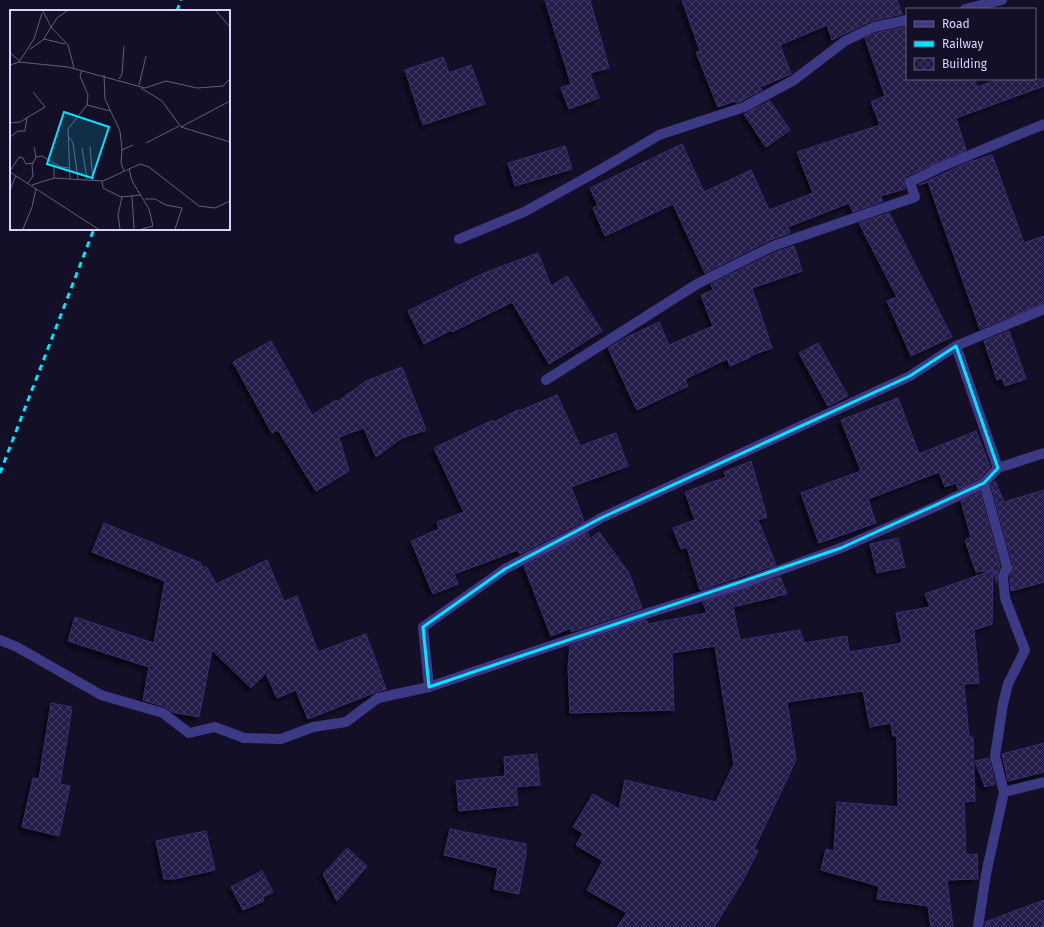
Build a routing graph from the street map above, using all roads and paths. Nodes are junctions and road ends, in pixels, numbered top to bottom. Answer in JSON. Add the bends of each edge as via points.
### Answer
{"nodes":[{"id":1,"x":1002,"y":0,"type":"edge"},
{"id":2,"x":969,"y":8,"type":"edge"},
{"id":3,"x":906,"y":20,"type":"edge"},
{"id":4,"x":1044,"y":124,"type":"edge"},
{"id":5,"x":460,"y":239,"type":"dead end"},
{"id":6,"x":1044,"y":309,"type":"edge"},
{"id":7,"x":956,"y":346,"type":"junction"},
{"id":8,"x":546,"y":380,"type":"dead end"},
{"id":9,"x":1044,"y":453,"type":"edge"},
{"id":10,"x":998,"y":468,"type":"junction"},
{"id":11,"x":984,"y":483,"type":"junction"},
{"id":12,"x":0,"y":640,"type":"edge"},
{"id":13,"x":429,"y":687,"type":"junction"},
{"id":14,"x":1044,"y":782,"type":"edge"},
{"id":15,"x":1004,"y":792,"type":"junction"},
{"id":16,"x":978,"y":927,"type":"edge"}],
"edges":[{"from":1,"to":2,"type":"street"},
{"from":3,"to":5,"type":"street","via":[[874,27],[845,42],[794,80],[744,107],[659,135],[524,212]]},
{"from":4,"to":8,"type":"street","via":[[910,182],[915,197],[773,246],[696,284]]},
{"from":6,"to":7,"type":"street"},
{"from":7,"to":10,"type":"street"},
{"from":7,"to":13,"type":"street","via":[[910,376],[601,518],[505,569],[423,627]]},
{"from":9,"to":10,"type":"street"},
{"from":10,"to":11,"type":"street"},
{"from":11,"to":13,"type":"street","via":[[840,548],[744,583]]},
{"from":11,"to":15,"type":"street","via":[[1007,567],[1003,576],[1005,598],[1025,650],[1008,684],[995,756]]},
{"from":12,"to":13,"type":"street","via":[[101,695],[163,713],[189,733],[215,726],[244,738],[281,738],[313,727],[346,722],[378,698]]},
{"from":14,"to":15,"type":"street"},
{"from":15,"to":16,"type":"street","via":[[986,874]]}]}
